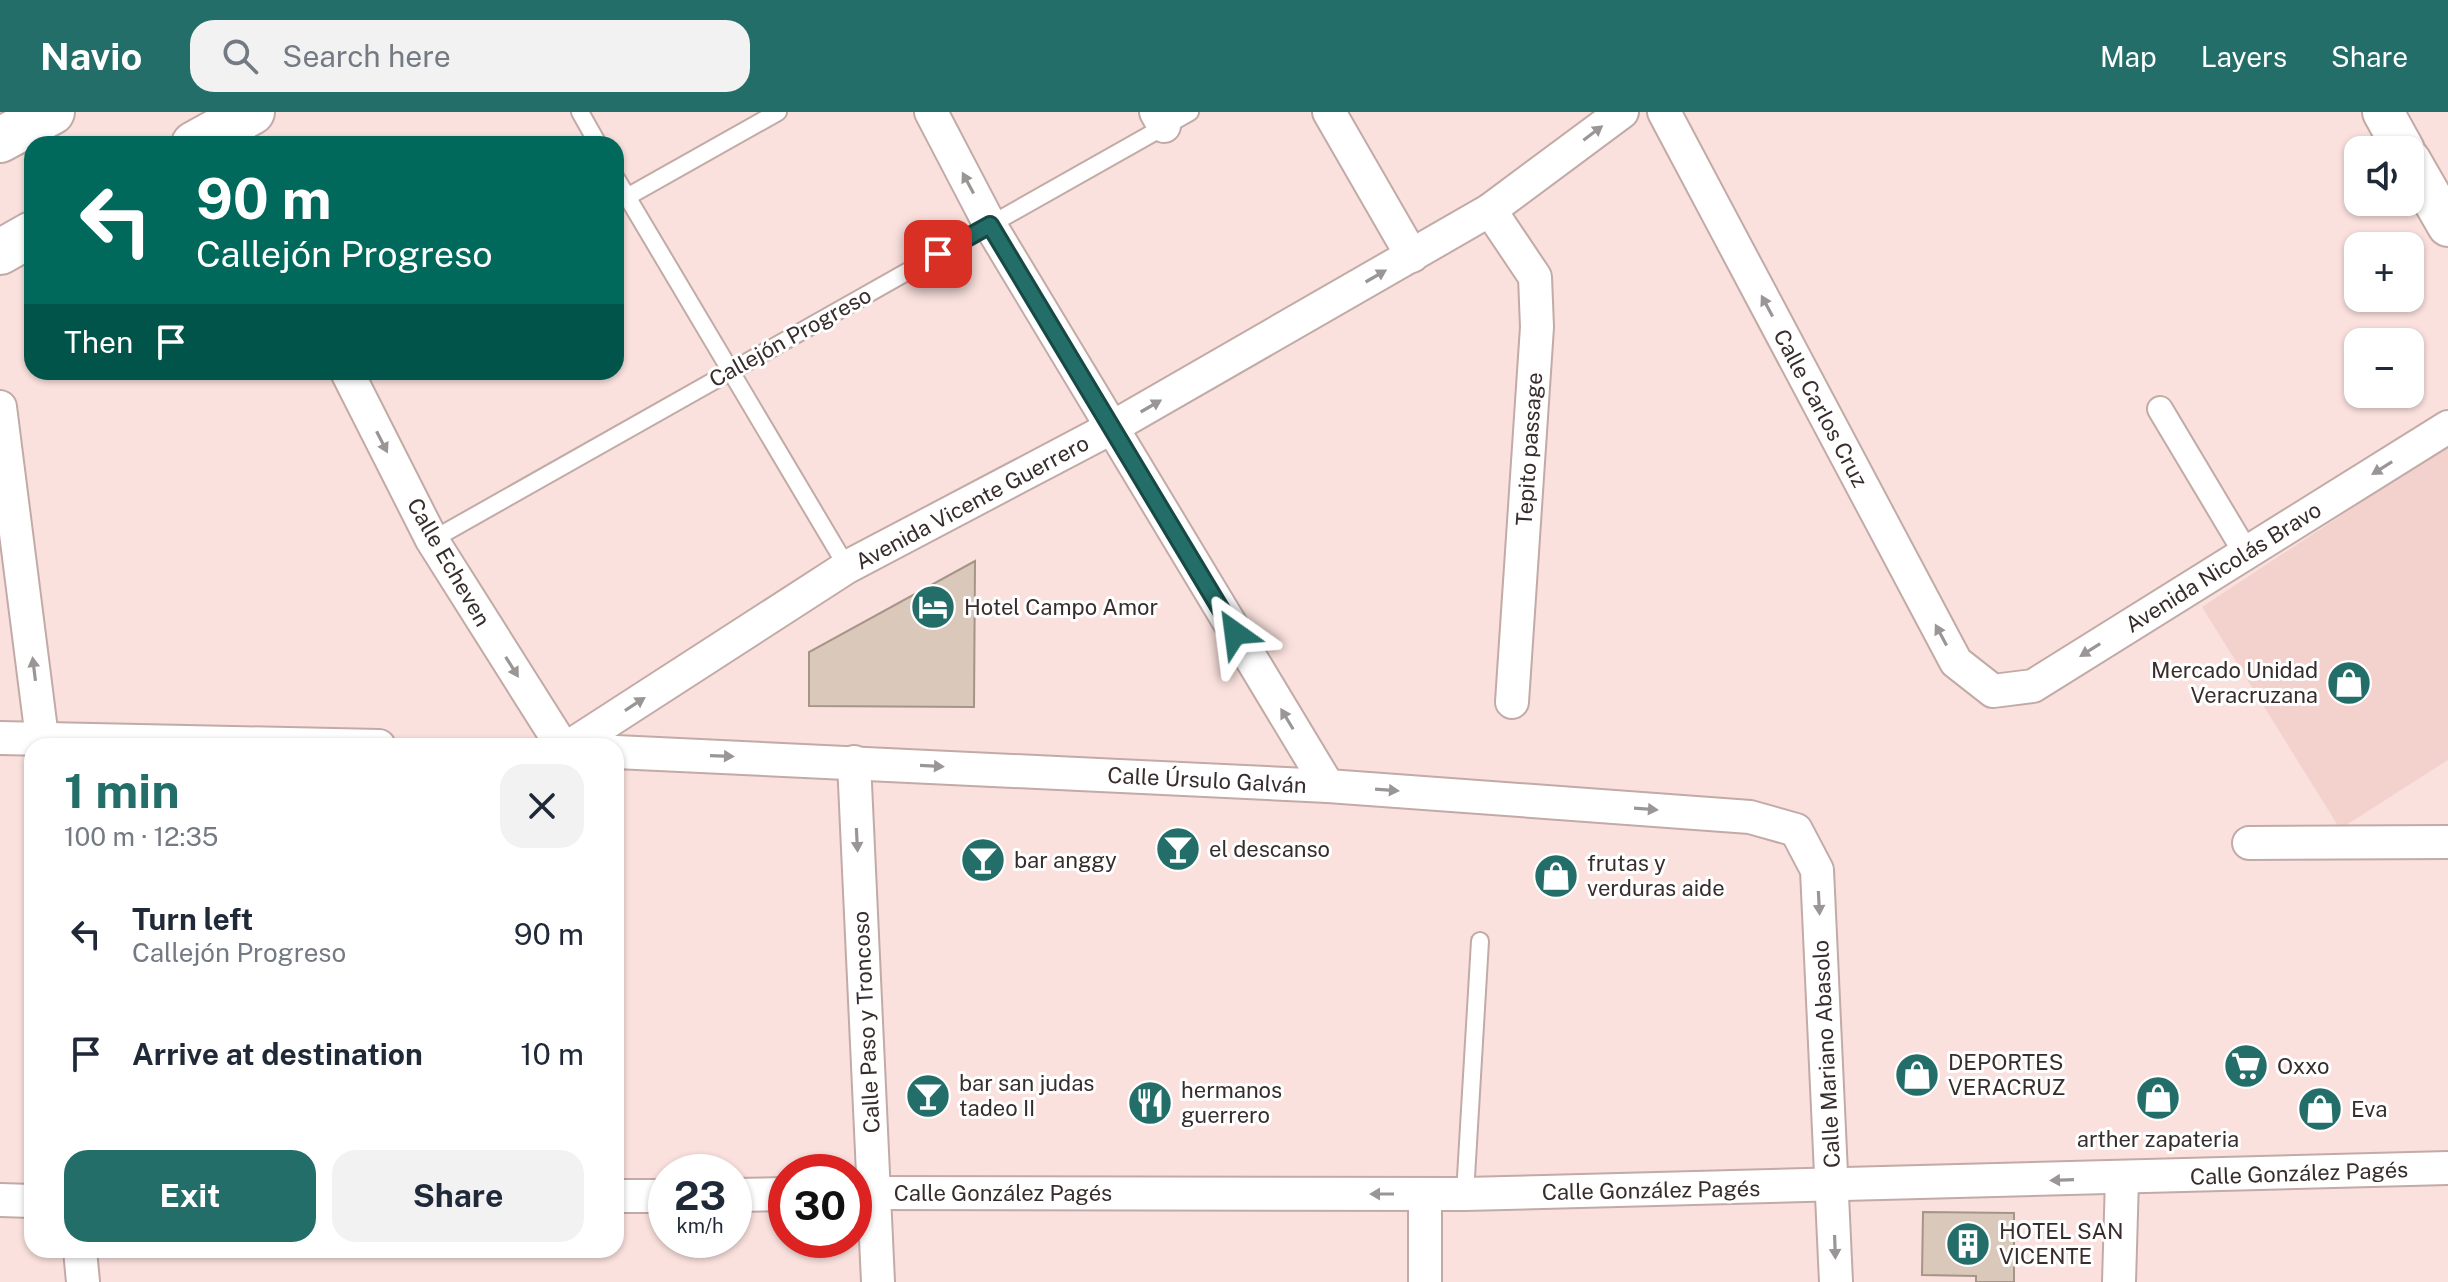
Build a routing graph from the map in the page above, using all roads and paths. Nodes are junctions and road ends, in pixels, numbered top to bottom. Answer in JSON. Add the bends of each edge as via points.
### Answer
{"nodes":[{"id":1,"x":52,"y":112,"type":"edge"},
{"id":2,"x":580,"y":112,"type":"edge"},
{"id":3,"x":778,"y":112,"type":"edge"},
{"id":4,"x":931,"y":112,"type":"edge"},
{"id":5,"x":1329,"y":112,"type":"edge"},
{"id":6,"x":1622,"y":112,"type":"edge"},
{"id":7,"x":1664,"y":112,"type":"edge"},
{"id":8,"x":2383,"y":112,"type":"edge"},
{"id":9,"x":1170,"y":117,"type":"edge"},
{"id":10,"x":594,"y":136,"type":"edge"},
{"id":11,"x":2396,"y":136,"type":"edge"},
{"id":12,"x":0,"y":140,"type":"edge"},
{"id":13,"x":2424,"y":184,"type":"edge"},
{"id":14,"x":624,"y":192,"type":"edge"},
{"id":15,"x":627,"y":197,"type":"junction"},
{"id":16,"x":1490,"y":210,"type":"junction"},
{"id":17,"x":990,"y":225,"type":"junction"},
{"id":18,"x":2448,"y":226,"type":"edge"},
{"id":19,"x":24,"y":238,"type":"edge"},
{"id":20,"x":0,"y":252,"type":"edge"},
{"id":21,"x":1412,"y":256,"type":"junction"},
{"id":22,"x":729,"y":371,"type":"junction"},
{"id":23,"x":351,"y":380,"type":"edge"},
{"id":24,"x":0,"y":407,"type":"edge"},
{"id":25,"x":2160,"y":409,"type":"dead end"},
{"id":26,"x":2448,"y":427,"type":"edge"},
{"id":27,"x":1111,"y":428,"type":"junction"},
{"id":28,"x":432,"y":540,"type":"junction"},
{"id":29,"x":2246,"y":553,"type":"junction"},
{"id":30,"x":847,"y":567,"type":"junction"},
{"id":31,"x":1993,"y":691,"type":"joint"},
{"id":32,"x":1512,"y":702,"type":"dead end"},
{"id":33,"x":0,"y":738,"type":"edge"},
{"id":34,"x":42,"y":738,"type":"edge"},
{"id":35,"x":557,"y":738,"type":"edge"},
{"id":36,"x":582,"y":738,"type":"edge"},
{"id":37,"x":24,"y":741,"type":"edge"},
{"id":38,"x":624,"y":752,"type":"edge"},
{"id":39,"x":854,"y":762,"type":"junction"},
{"id":40,"x":1328,"y":786,"type":"junction"},
{"id":41,"x":1796,"y":830,"type":"joint"},
{"id":42,"x":2448,"y":842,"type":"edge"},
{"id":43,"x":2249,"y":843,"type":"dead end"},
{"id":44,"x":1480,"y":941,"type":"dead end"},
{"id":45,"x":863,"y":1154,"type":"edge"},
{"id":46,"x":2448,"y":1168,"type":"edge"},
{"id":47,"x":2122,"y":1179,"type":"junction"},
{"id":48,"x":1832,"y":1186,"type":"junction"},
{"id":49,"x":872,"y":1193,"type":"edge"},
{"id":50,"x":1425,"y":1194,"type":"junction"},
{"id":51,"x":1465,"y":1194,"type":"junction"},
{"id":52,"x":624,"y":1196,"type":"edge"},
{"id":53,"x":648,"y":1196,"type":"edge"},
{"id":54,"x":0,"y":1200,"type":"edge"},
{"id":55,"x":24,"y":1201,"type":"edge"},
{"id":56,"x":872,"y":1244,"type":"edge"},
{"id":57,"x":81,"y":1258,"type":"edge"},
{"id":58,"x":83,"y":1282,"type":"edge"},
{"id":59,"x":878,"y":1282,"type":"edge"},
{"id":60,"x":1425,"y":1282,"type":"edge"},
{"id":61,"x":1836,"y":1282,"type":"edge"},
{"id":62,"x":2119,"y":1282,"type":"edge"}],
"edges":[{"from":1,"to":12,"type":"main road"},
{"from":2,"to":10,"type":"lane"},
{"from":3,"to":15,"type":"lane"},
{"from":17,"to":4,"type":"street","one_way":true},
{"from":5,"to":21,"type":"street"},
{"from":16,"to":6,"type":"street","name":"Avenida Vicente Guerrero","one_way":true},
{"from":31,"to":7,"type":"street","name":"Calle Carlos Cruz","one_way":true,"via":[[1956,662]]},
{"from":8,"to":11,"type":"street"},
{"from":9,"to":17,"type":"lane","name":"Callejón Progreso"},
{"from":13,"to":18,"type":"street"},
{"from":14,"to":15,"type":"lane"},
{"from":15,"to":22,"type":"lane"},
{"from":16,"to":21,"type":"street","name":"Avenida Vicente Guerrero"},
{"from":16,"to":32,"type":"street","name":"Tepito passage","via":[[1535,277],[1537,327]]},
{"from":17,"to":22,"type":"lane","name":"Callejón Progreso"},
{"from":17,"to":27,"type":"street"},
{"from":19,"to":20,"type":"main road"},
{"from":27,"to":21,"type":"street","name":"Avenida Vicente Guerrero","one_way":true},
{"from":22,"to":28,"type":"lane","name":"Callejón Progreso"},
{"from":22,"to":30,"type":"lane"},
{"from":23,"to":28,"type":"street","name":"Calle Echeven","one_way":true},
{"from":34,"to":24,"type":"street","one_way":true},
{"from":25,"to":29,"type":"street"},
{"from":26,"to":29,"type":"street","name":"Avenida Nicolás Bravo","one_way":true},
{"from":27,"to":30,"type":"street","name":"Avenida Vicente Guerrero"},
{"from":40,"to":27,"type":"street","one_way":true},
{"from":28,"to":35,"type":"street","name":"Calle Echeven","one_way":true},
{"from":29,"to":31,"type":"street","name":"Avenida Nicolás Bravo","one_way":true,"via":[[2033,686]]},
{"from":36,"to":30,"type":"street","name":"Avenida Vicente Guerrero","one_way":true},
{"from":33,"to":37,"type":"street"},
{"from":38,"to":39,"type":"street","name":"Calle Úrsulo Galván","one_way":true},
{"from":39,"to":40,"type":"street","name":"Calle Úrsulo Galván","one_way":true},
{"from":39,"to":45,"type":"street","name":"Calle Paso y Troncoso","one_way":true},
{"from":40,"to":41,"type":"street","name":"Calle Úrsulo Galván","one_way":true,"via":[[1750,817]]},
{"from":41,"to":48,"type":"street","name":"Calle Mariano Abasolo","one_way":true,"via":[[1817,870]]},
{"from":42,"to":43,"type":"street"},
{"from":44,"to":51,"type":"lane"},
{"from":46,"to":47,"type":"street","name":"Calle González Pagés"},
{"from":47,"to":48,"type":"street","name":"Calle González Pagés","one_way":true},
{"from":47,"to":62,"type":"street"},
{"from":48,"to":51,"type":"street","name":"Calle González Pagés"},
{"from":48,"to":61,"type":"street","name":"Calle Mariano Abasolo","one_way":true},
{"from":50,"to":49,"type":"street","name":"Calle González Pagés","one_way":true},
{"from":50,"to":51,"type":"street","name":"Calle González Pagés"},
{"from":50,"to":60,"type":"street"},
{"from":52,"to":53,"type":"street"},
{"from":54,"to":55,"type":"street"},
{"from":56,"to":59,"type":"street","name":"Calle Paso y Troncoso"},
{"from":57,"to":58,"type":"street"}]}
